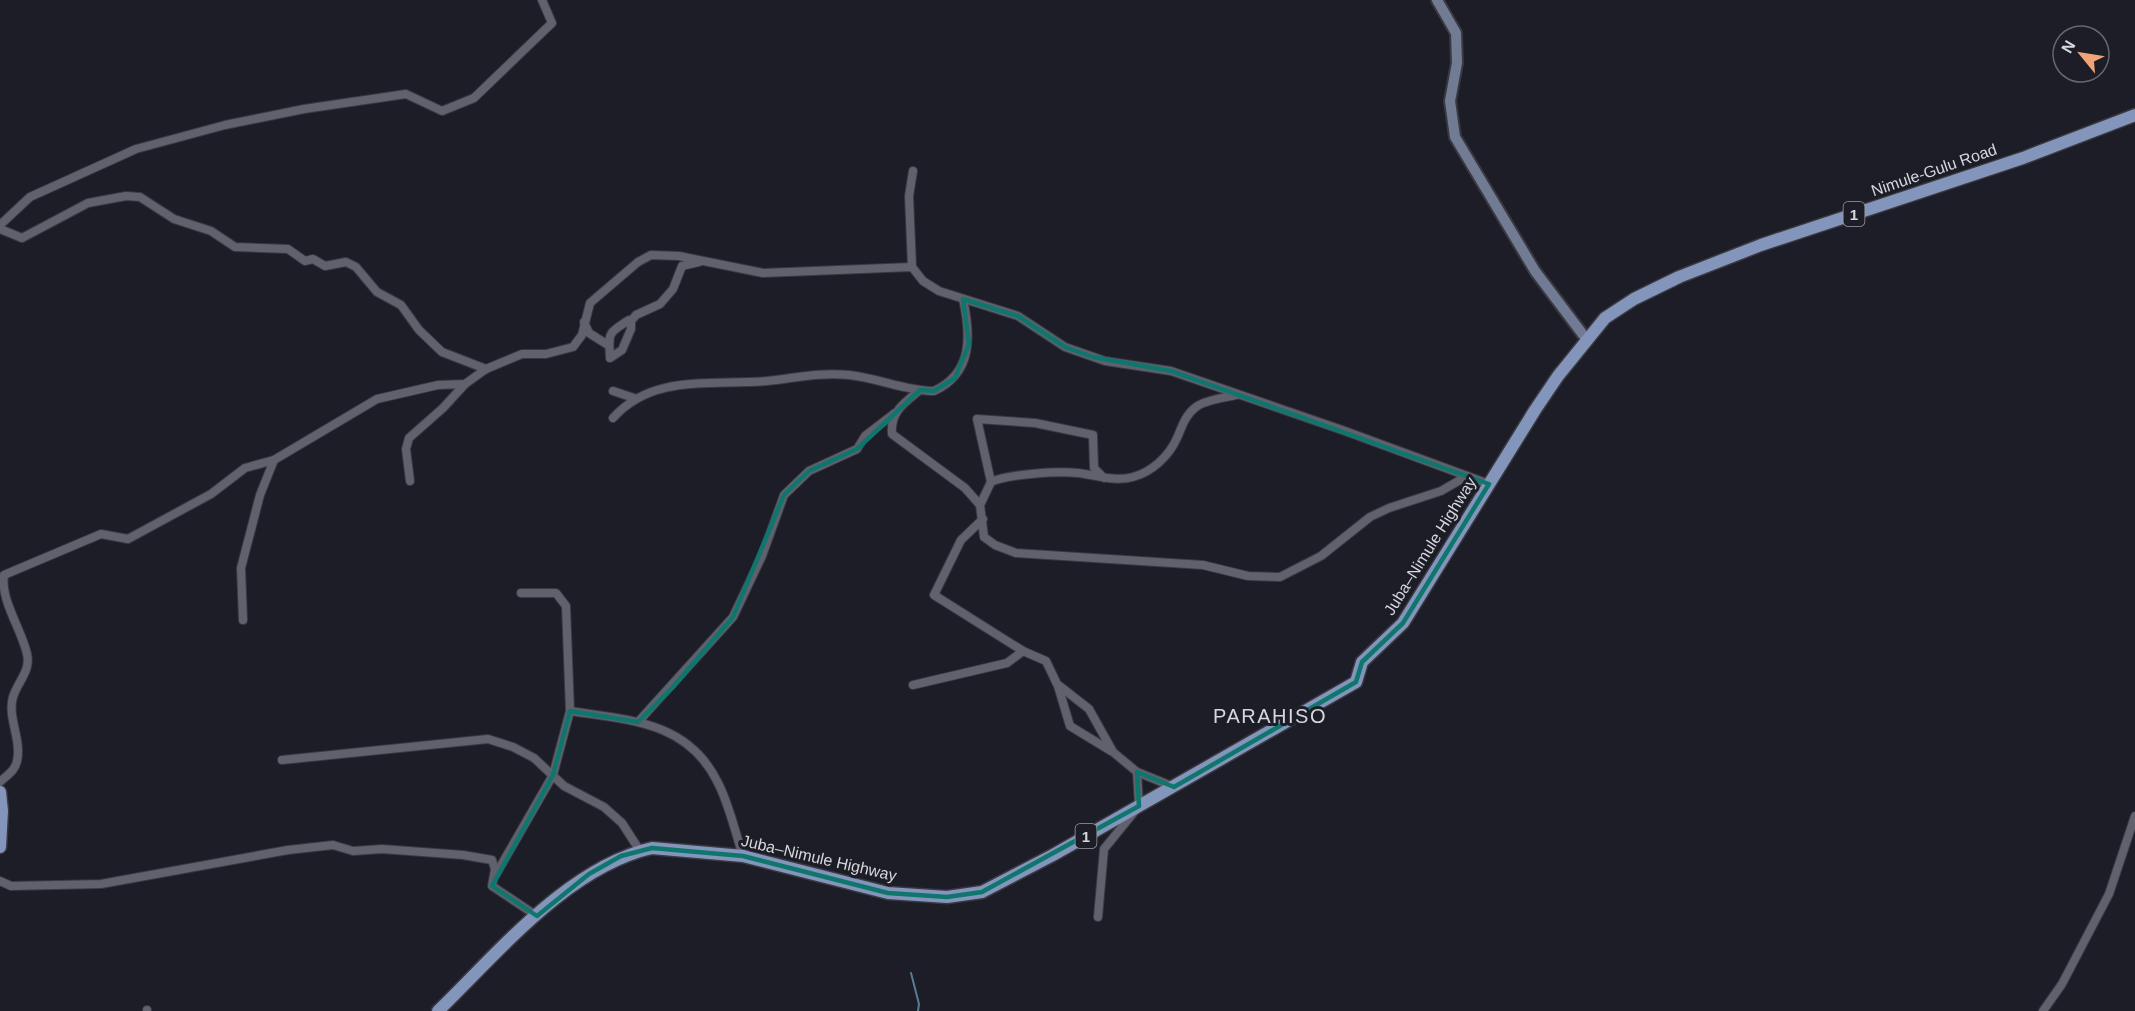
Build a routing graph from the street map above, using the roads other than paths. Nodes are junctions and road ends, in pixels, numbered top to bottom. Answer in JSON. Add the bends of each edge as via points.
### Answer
{"nodes":[{"id":1,"x":542,"y":0,"type":"edge"},
{"id":2,"x":1437,"y":0,"type":"edge"},
{"id":3,"x":2135,"y":115,"type":"edge"},
{"id":4,"x":913,"y":171,"type":"dead end"},
{"id":5,"x":0,"y":227,"type":"edge"},
{"id":6,"x":704,"y":261,"type":"junction"},
{"id":7,"x":912,"y":267,"type":"junction"},
{"id":8,"x":963,"y":299,"type":"junction"},
{"id":9,"x":631,"y":321,"type":"junction"},
{"id":10,"x":585,"y":322,"type":"junction"},
{"id":11,"x":1587,"y":340,"type":"junction"},
{"id":12,"x":608,"y":345,"type":"junction"},
{"id":13,"x":486,"y":369,"type":"junction"},
{"id":14,"x":465,"y":384,"type":"junction"},
{"id":15,"x":920,"y":390,"type":"junction"},
{"id":16,"x":613,"y":391,"type":"dead end"},
{"id":17,"x":1236,"y":395,"type":"junction"},
{"id":18,"x":634,"y":398,"type":"junction"},
{"id":19,"x":895,"y":413,"type":"junction"},
{"id":20,"x":613,"y":418,"type":"dead end"},
{"id":21,"x":274,"y":460,"type":"junction"},
{"id":22,"x":1467,"y":476,"type":"junction"},
{"id":23,"x":1104,"y":478,"type":"junction"},
{"id":24,"x":410,"y":481,"type":"dead end"},
{"id":25,"x":991,"y":482,"type":"junction"},
{"id":26,"x":1489,"y":484,"type":"junction"},
{"id":27,"x":980,"y":505,"type":"junction"},
{"id":28,"x":982,"y":519,"type":"junction"},
{"id":29,"x":521,"y":593,"type":"dead end"},
{"id":30,"x":243,"y":620,"type":"dead end"},
{"id":31,"x":1023,"y":651,"type":"junction"},
{"id":32,"x":1057,"y":684,"type":"junction"},
{"id":33,"x":913,"y":685,"type":"dead end"},
{"id":34,"x":570,"y":711,"type":"junction"},
{"id":35,"x":638,"y":722,"type":"junction"},
{"id":36,"x":1113,"y":752,"type":"junction"},
{"id":37,"x":282,"y":760,"type":"dead end"},
{"id":38,"x":1137,"y":772,"type":"junction"},
{"id":39,"x":553,"y":776,"type":"junction"},
{"id":40,"x":0,"y":782,"type":"edge"},
{"id":41,"x":1174,"y":787,"type":"junction"},
{"id":42,"x":0,"y":792,"type":"edge"},
{"id":43,"x":1139,"y":806,"type":"junction"},
{"id":44,"x":2135,"y":816,"type":"edge"},
{"id":45,"x":0,"y":847,"type":"edge"},
{"id":46,"x":640,"y":851,"type":"junction"},
{"id":47,"x":743,"y":856,"type":"junction"},
{"id":48,"x":495,"y":878,"type":"junction"},
{"id":49,"x":0,"y":881,"type":"edge"},
{"id":50,"x":537,"y":916,"type":"junction"},
{"id":51,"x":1098,"y":917,"type":"dead end"},
{"id":52,"x":438,"y":1011,"type":"edge"},
{"id":53,"x":2043,"y":1011,"type":"edge"}],
"edges":[{"from":1,"to":5,"type":"street","via":[[552,23],[474,98],[442,111],[406,94],[304,109],[136,149],[30,197]]},
{"from":2,"to":11,"type":"street","via":[[1456,33],[1457,63],[1450,101],[1455,137],[1535,271]]},
{"from":3,"to":11,"type":"main road","name":"Nimule-Gulu Road","number":"1","via":[[2023,158],[1761,245],[1679,277],[1605,318]]},
{"from":4,"to":7,"type":"street","via":[[909,196]]},
{"from":5,"to":13,"type":"street","via":[[22,238],[87,203],[140,196],[174,219],[211,231],[235,248],[288,249],[305,261],[314,259],[326,266],[346,262],[356,267],[377,292],[401,305],[442,352]]},
{"from":6,"to":7,"type":"street","via":[[763,273]]},
{"from":6,"to":9,"type":"street","via":[[682,266],[673,289],[660,304],[642,311]]},
{"from":6,"to":10,"type":"street","via":[[651,255],[590,303]]},
{"from":7,"to":8,"type":"street","via":[[923,281]]},
{"from":8,"to":15,"type":"street","via":[[969,344],[955,378],[934,392]]},
{"from":8,"to":17,"type":"street","via":[[1018,316],[1065,347],[1105,361],[1171,371]]},
{"from":9,"to":12,"type":"street","via":[[609,335]]},
{"from":9,"to":12,"type":"street","via":[[622,350],[610,358]]},
{"from":10,"to":12,"type":"street","via":[[589,333]]},
{"from":10,"to":13,"type":"street","via":[[573,347],[546,354],[522,354]]},
{"from":11,"to":26,"type":"main road","name":"Juba–Nimule Highway","number":"1","via":[[1558,376]]},
{"from":13,"to":14,"type":"street"},
{"from":14,"to":21,"type":"street","via":[[438,385],[377,399]]},
{"from":14,"to":24,"type":"street","via":[[409,438],[406,449]]},
{"from":15,"to":18,"type":"street","via":[[880,379],[811,374],[767,381],[676,383]]},
{"from":15,"to":19,"type":"street"},
{"from":16,"to":18,"type":"street"},
{"from":17,"to":22,"type":"street","via":[[1345,430]]},
{"from":17,"to":23,"type":"street","via":[[1196,406],[1156,466],[1133,477]]},
{"from":18,"to":20,"type":"street"},
{"from":19,"to":27,"type":"street","via":[[892,434],[965,488]]},
{"from":19,"to":35,"type":"street","via":[[865,436],[857,449],[809,471],[784,495],[762,556],[733,617]]},
{"from":21,"to":30,"type":"street","via":[[240,568]]},
{"from":21,"to":40,"type":"street","via":[[245,468],[211,494],[128,539],[101,534],[4,575],[4,595],[28,655],[28,668],[12,698],[18,758],[14,769]]},
{"from":22,"to":26,"type":"street"},
{"from":22,"to":28,"type":"street","via":[[1442,491],[1370,517],[1293,573],[1266,579],[1203,565],[1016,554],[984,537]]},
{"from":23,"to":25,"type":"street","via":[[1075,473],[1002,477]]},
{"from":23,"to":25,"type":"street","via":[[1094,468],[1093,435],[1035,423],[977,418]]},
{"from":25,"to":27,"type":"street"},
{"from":26,"to":41,"type":"main road","name":"Juba–Nimule Highway","number":"1","via":[[1403,623],[1362,662],[1356,682]]},
{"from":27,"to":28,"type":"street"},
{"from":28,"to":31,"type":"street","via":[[961,540],[933,595]]},
{"from":29,"to":34,"type":"street","via":[[556,593],[566,606]]},
{"from":31,"to":32,"type":"street","via":[[1046,661]]},
{"from":31,"to":33,"type":"street","via":[[1007,663]]},
{"from":32,"to":36,"type":"street","via":[[1089,709]]},
{"from":32,"to":36,"type":"street","via":[[1071,726]]},
{"from":34,"to":35,"type":"street"},
{"from":34,"to":39,"type":"street"},
{"from":35,"to":47,"type":"street","via":[[673,733],[693,748],[717,781]]},
{"from":36,"to":38,"type":"street"},
{"from":37,"to":39,"type":"street","via":[[488,739],[534,758]]},
{"from":38,"to":41,"type":"street"},
{"from":38,"to":43,"type":"street"},
{"from":39,"to":46,"type":"street","via":[[604,807],[622,823]]},
{"from":39,"to":48,"type":"street"},
{"from":41,"to":43,"type":"main road","name":"Juba–Nimule Highway","number":"1"},
{"from":42,"to":45,"type":"main road"},
{"from":43,"to":47,"type":"main road","name":"Juba–Nimule Highway","number":"1","via":[[982,892],[964,896],[888,893]]},
{"from":43,"to":51,"type":"street","via":[[1104,849]]},
{"from":44,"to":53,"type":"street","via":[[2109,894],[2062,984]]},
{"from":46,"to":47,"type":"main road","name":"Juba–Nimule Highway","number":"1","via":[[652,848]]},
{"from":46,"to":50,"type":"main road","name":"Juba–Nimule Highway","number":"1","via":[[621,856],[589,874]]},
{"from":48,"to":49,"type":"street","via":[[492,860],[477,856],[382,849],[353,851],[333,844],[101,884],[11,886]]},
{"from":48,"to":50,"type":"street","via":[[492,885]]},
{"from":50,"to":52,"type":"main road","name":"Juba–Nimule Highway","number":"1"}]}
